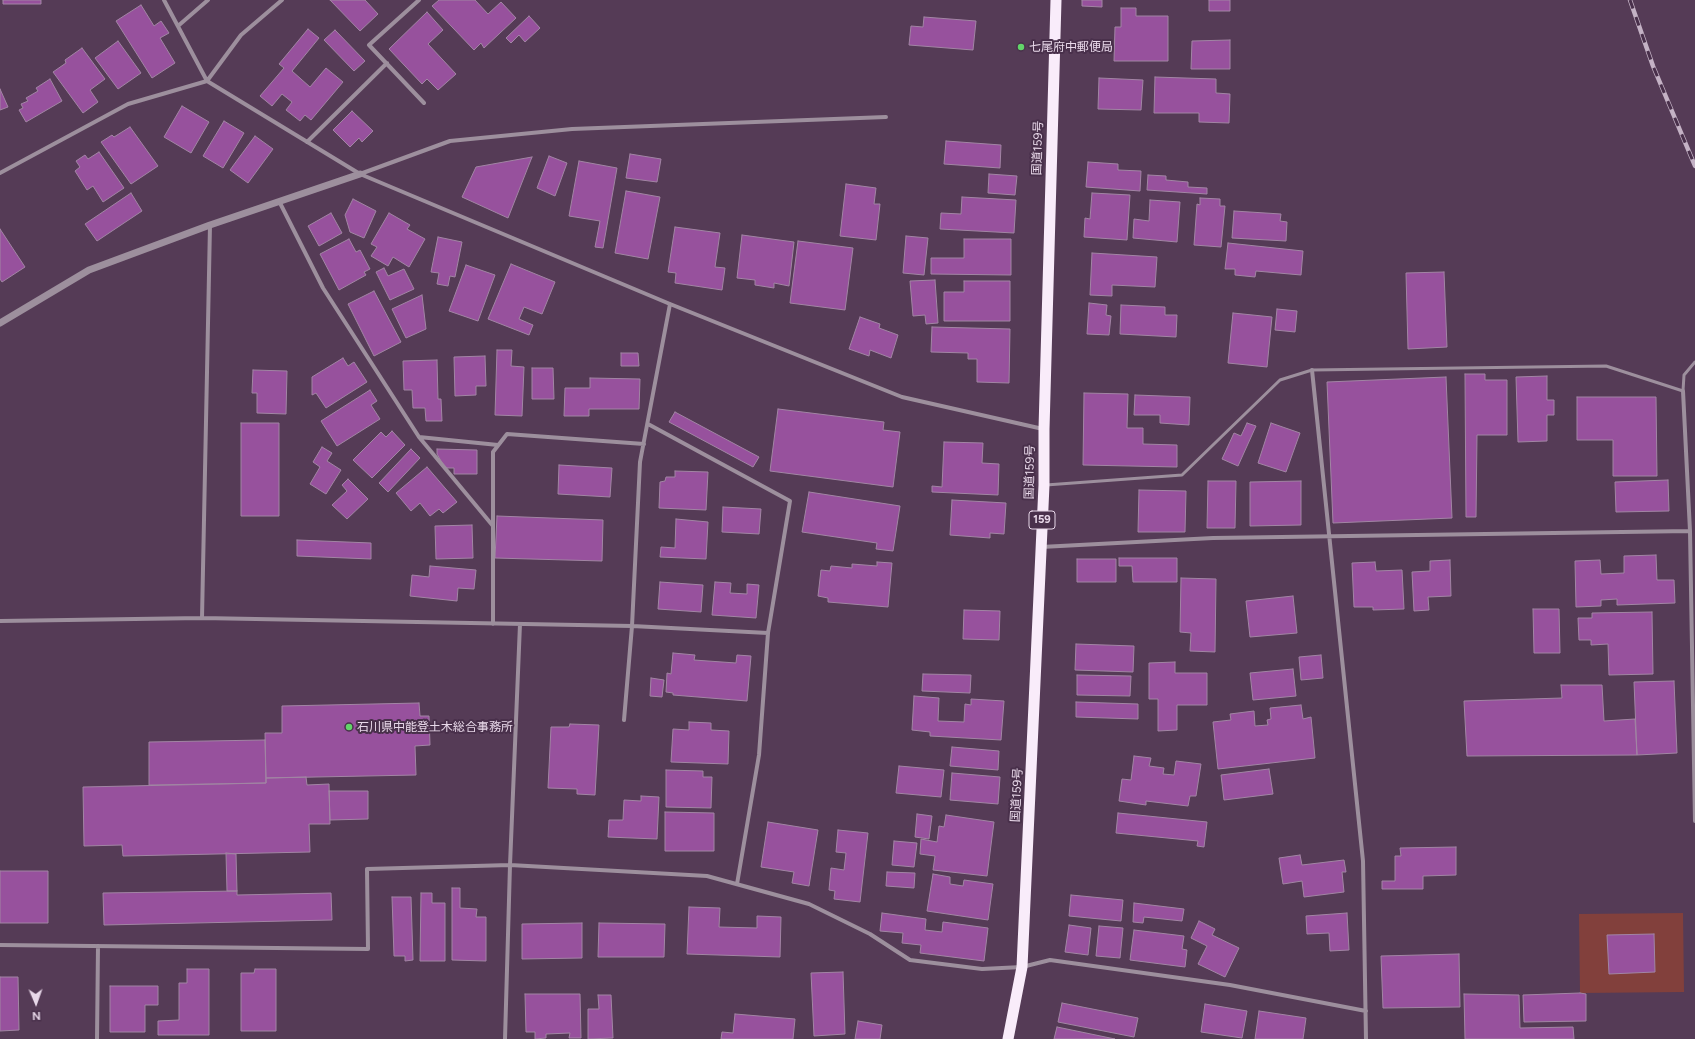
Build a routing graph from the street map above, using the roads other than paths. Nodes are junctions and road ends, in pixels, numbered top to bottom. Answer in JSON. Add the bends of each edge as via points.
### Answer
{"nodes":[{"id":1,"x":164,"y":0,"type":"edge"},
{"id":2,"x":208,"y":0,"type":"edge"},
{"id":3,"x":282,"y":0,"type":"edge"},
{"id":4,"x":419,"y":0,"type":"edge"},
{"id":5,"x":1056,"y":0,"type":"edge"},
{"id":6,"x":178,"y":26,"type":"junction"},
{"id":7,"x":387,"y":63,"type":"junction"},
{"id":8,"x":207,"y":81,"type":"junction"},
{"id":9,"x":424,"y":103,"type":"dead end"},
{"id":10,"x":886,"y":117,"type":"dead end"},
{"id":11,"x":307,"y":142,"type":"junction"},
{"id":12,"x":0,"y":173,"type":"edge"},
{"id":13,"x":360,"y":174,"type":"junction"},
{"id":14,"x":280,"y":201,"type":"junction"},
{"id":15,"x":210,"y":225,"type":"junction"},
{"id":16,"x":670,"y":304,"type":"junction"},
{"id":17,"x":0,"y":323,"type":"edge"},
{"id":18,"x":1695,"y":362,"type":"edge"},
{"id":19,"x":1312,"y":370,"type":"junction"},
{"id":20,"x":1683,"y":391,"type":"junction"},
{"id":21,"x":648,"y":424,"type":"junction"},
{"id":22,"x":1044,"y":429,"type":"junction"},
{"id":23,"x":419,"y":437,"type":"junction"},
{"id":24,"x":644,"y":444,"type":"junction"},
{"id":25,"x":498,"y":446,"type":"junction"},
{"id":26,"x":1044,"y":485,"type":"junction"},
{"id":27,"x":493,"y":526,"type":"junction"},
{"id":28,"x":1690,"y":531,"type":"junction"},
{"id":29,"x":1328,"y":536,"type":"junction"},
{"id":30,"x":1041,"y":547,"type":"junction"},
{"id":31,"x":202,"y":618,"type":"junction"},
{"id":32,"x":0,"y":621,"type":"edge"},
{"id":33,"x":493,"y":624,"type":"junction"},
{"id":34,"x":520,"y":624,"type":"junction"},
{"id":35,"x":632,"y":626,"type":"junction"},
{"id":36,"x":768,"y":633,"type":"junction"},
{"id":37,"x":624,"y":720,"type":"dead end"},
{"id":38,"x":1695,"y":821,"type":"edge"},
{"id":39,"x":510,"y":865,"type":"junction"},
{"id":40,"x":737,"y":884,"type":"junction"},
{"id":41,"x":0,"y":945,"type":"edge"},
{"id":42,"x":98,"y":946,"type":"junction"},
{"id":43,"x":1022,"y":967,"type":"junction"},
{"id":44,"x":1366,"y":1010,"type":"junction"},
{"id":45,"x":98,"y":1039,"type":"edge"},
{"id":46,"x":505,"y":1039,"type":"edge"},
{"id":47,"x":1008,"y":1039,"type":"edge"},
{"id":48,"x":1366,"y":1039,"type":"edge"}],
"edges":[{"from":1,"to":6,"type":"street"},
{"from":2,"to":6,"type":"street"},
{"from":3,"to":8,"type":"street","via":[[241,35]]},
{"from":4,"to":7,"type":"street","via":[[370,45]]},
{"from":5,"to":22,"type":"highway","name":"国道159号","number":"159"},
{"from":6,"to":8,"type":"street"},
{"from":7,"to":9,"type":"street"},
{"from":7,"to":11,"type":"street"},
{"from":8,"to":11,"type":"street"},
{"from":8,"to":12,"type":"street","via":[[128,104]]},
{"from":10,"to":13,"type":"street","via":[[572,129],[450,141]]},
{"from":11,"to":13,"type":"street"},
{"from":13,"to":14,"type":"street"},
{"from":13,"to":16,"type":"street"},
{"from":14,"to":15,"type":"street"},
{"from":14,"to":23,"type":"street","via":[[323,288]]},
{"from":15,"to":17,"type":"street","via":[[89,270]]},
{"from":15,"to":31,"type":"street"},
{"from":16,"to":21,"type":"street"},
{"from":16,"to":22,"type":"street","via":[[902,397]]},
{"from":18,"to":20,"type":"lane","via":[[1684,375]]},
{"from":19,"to":20,"type":"lane","via":[[1606,366]]},
{"from":19,"to":26,"type":"lane","via":[[1280,380],[1182,475]]},
{"from":19,"to":29,"type":"street"},
{"from":20,"to":28,"type":"street"},
{"from":21,"to":24,"type":"street"},
{"from":21,"to":36,"type":"street","via":[[790,501]]},
{"from":22,"to":26,"type":"highway","name":"国道159号","number":"159"},
{"from":23,"to":25,"type":"street"},
{"from":23,"to":27,"type":"street"},
{"from":24,"to":25,"type":"street","via":[[508,434]]},
{"from":24,"to":35,"type":"street","via":[[640,462]]},
{"from":25,"to":27,"type":"street","via":[[493,452]]},
{"from":26,"to":30,"type":"highway","name":"国道159号","number":"159"},
{"from":27,"to":33,"type":"street"},
{"from":28,"to":29,"type":"street"},
{"from":28,"to":38,"type":"street"},
{"from":29,"to":30,"type":"street","via":[[1213,538]]},
{"from":29,"to":44,"type":"street","via":[[1363,860]]},
{"from":30,"to":43,"type":"highway","name":"国道159号","number":"159"},
{"from":31,"to":32,"type":"street"},
{"from":31,"to":33,"type":"street"},
{"from":33,"to":34,"type":"street"},
{"from":34,"to":35,"type":"street"},
{"from":34,"to":39,"type":"street"},
{"from":35,"to":36,"type":"street"},
{"from":35,"to":37,"type":"street"},
{"from":36,"to":40,"type":"street","via":[[759,755]]},
{"from":39,"to":40,"type":"street","via":[[707,876]]},
{"from":39,"to":42,"type":"street","via":[[367,869],[368,950]]},
{"from":39,"to":46,"type":"street"},
{"from":40,"to":43,"type":"street","via":[[809,904],[870,934],[910,960],[982,969]]},
{"from":41,"to":42,"type":"street"},
{"from":42,"to":45,"type":"street"},
{"from":43,"to":44,"type":"street","via":[[1050,960],[1230,985]]},
{"from":43,"to":47,"type":"highway","name":"国道159号","number":"159"},
{"from":44,"to":48,"type":"street"}]}
